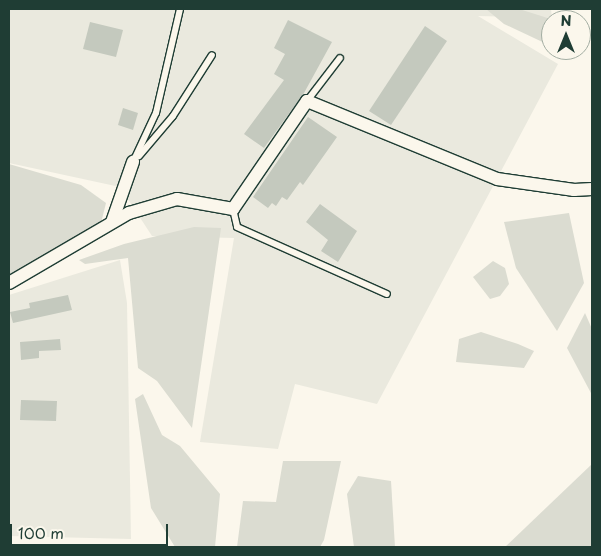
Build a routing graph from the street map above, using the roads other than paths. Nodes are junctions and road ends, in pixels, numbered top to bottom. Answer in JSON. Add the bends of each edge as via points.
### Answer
{"nodes":[{"id":1,"x":180,"y":9,"type":"edge"},
{"id":2,"x":212,"y":55,"type":"dead end"},
{"id":3,"x":340,"y":58,"type":"dead end"},
{"id":4,"x":307,"y":101,"type":"junction"},
{"id":5,"x":134,"y":162,"type":"junction"},
{"id":6,"x":592,"y":189,"type":"edge"},
{"id":7,"x":232,"y":208,"type":"junction"},
{"id":8,"x":112,"y":222,"type":"junction"},
{"id":9,"x":9,"y":283,"type":"edge"},
{"id":10,"x":387,"y":294,"type":"dead end"}],
"edges":[{"from":1,"to":5,"type":"lane","via":[[156,113]]},
{"from":2,"to":5,"type":"lane","via":[[172,116]]},
{"from":3,"to":4,"type":"lane"},
{"from":4,"to":6,"type":"street","via":[[497,179]]},
{"from":4,"to":7,"type":"street"},
{"from":5,"to":8,"type":"street"},
{"from":7,"to":8,"type":"street","via":[[177,199],[129,213]]},
{"from":7,"to":10,"type":"lane","via":[[237,227]]},
{"from":8,"to":9,"type":"street"}]}
